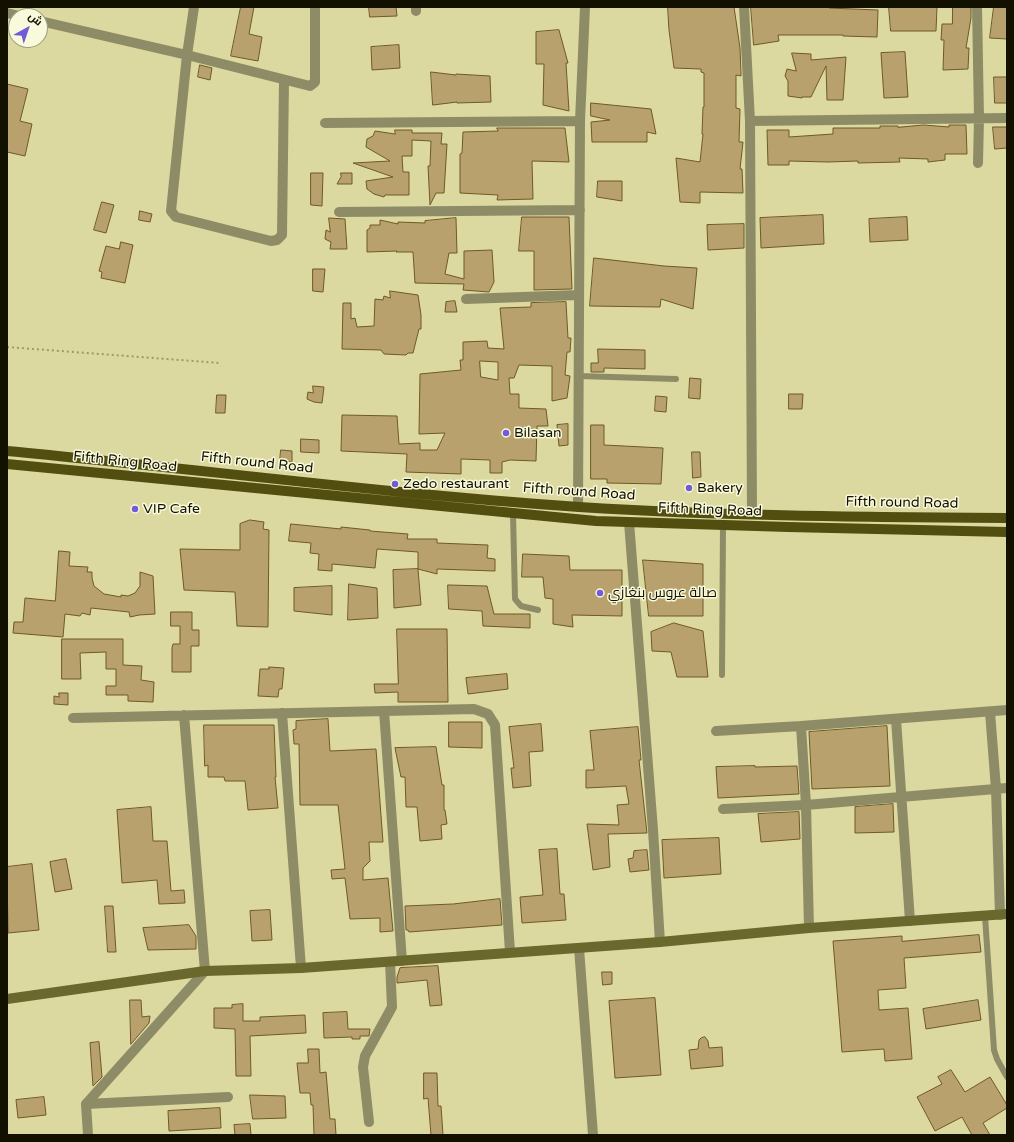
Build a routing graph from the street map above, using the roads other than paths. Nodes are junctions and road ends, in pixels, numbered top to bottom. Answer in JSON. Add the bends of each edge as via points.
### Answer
{"nodes":[{"id":1,"x":194,"y":7,"type":"edge"},
{"id":2,"x":315,"y":7,"type":"edge"},
{"id":3,"x":585,"y":7,"type":"edge"},
{"id":4,"x":744,"y":7,"type":"edge"},
{"id":5,"x":977,"y":7,"type":"edge"},
{"id":6,"x":48,"y":23,"type":"edge"},
{"id":7,"x":187,"y":55,"type":"junction"},
{"id":8,"x":284,"y":80,"type":"junction"},
{"id":9,"x":979,"y":118,"type":"junction"},
{"id":10,"x":1007,"y":118,"type":"edge"},
{"id":11,"x":580,"y":121,"type":"junction"},
{"id":12,"x":750,"y":121,"type":"junction"},
{"id":13,"x":325,"y":123,"type":"dead end"},
{"id":14,"x":978,"y":163,"type":"dead end"},
{"id":15,"x":580,"y":210,"type":"junction"},
{"id":16,"x":339,"y":212,"type":"dead end"},
{"id":17,"x":579,"y":295,"type":"junction"},
{"id":18,"x":466,"y":299,"type":"dead end"},
{"id":19,"x":579,"y":376,"type":"junction"},
{"id":20,"x":676,"y":379,"type":"dead end"},
{"id":21,"x":7,"y":451,"type":"edge"},
{"id":22,"x":7,"y":464,"type":"edge"},
{"id":23,"x":578,"y":507,"type":"junction"},
{"id":24,"x":513,"y":514,"type":"junction"},
{"id":25,"x":752,"y":514,"type":"junction"},
{"id":26,"x":789,"y":514,"type":"junction"},
{"id":27,"x":1007,"y":518,"type":"edge"},
{"id":28,"x":629,"y":522,"type":"junction"},
{"id":29,"x":723,"y":525,"type":"junction"},
{"id":30,"x":788,"y":527,"type":"junction"},
{"id":31,"x":1007,"y":532,"type":"edge"},
{"id":32,"x":538,"y":610,"type":"dead end"},
{"id":33,"x":722,"y":675,"type":"dead end"},
{"id":34,"x":1007,"y":710,"type":"edge"},
{"id":35,"x":384,"y":711,"type":"junction"},
{"id":36,"x":990,"y":712,"type":"junction"},
{"id":37,"x":282,"y":713,"type":"junction"},
{"id":38,"x":184,"y":715,"type":"junction"},
{"id":39,"x":73,"y":718,"type":"dead end"},
{"id":40,"x":896,"y":719,"type":"junction"},
{"id":41,"x":800,"y":726,"type":"junction"},
{"id":42,"x":716,"y":731,"type":"dead end"},
{"id":43,"x":1007,"y":788,"type":"edge"},
{"id":44,"x":996,"y":789,"type":"junction"},
{"id":45,"x":902,"y":797,"type":"junction"},
{"id":46,"x":806,"y":804,"type":"junction"},
{"id":47,"x":723,"y":809,"type":"dead end"},
{"id":48,"x":1004,"y":914,"type":"edge"},
{"id":49,"x":985,"y":916,"type":"junction"},
{"id":50,"x":910,"y":921,"type":"junction"},
{"id":51,"x":809,"y":928,"type":"junction"},
{"id":52,"x":660,"y":942,"type":"junction"},
{"id":53,"x":579,"y":948,"type":"junction"},
{"id":54,"x":510,"y":952,"type":"junction"},
{"id":55,"x":402,"y":961,"type":"junction"},
{"id":56,"x":390,"y":962,"type":"junction"},
{"id":57,"x":301,"y":968,"type":"junction"},
{"id":58,"x":205,"y":971,"type":"junction"},
{"id":59,"x":7,"y":999,"type":"edge"},
{"id":60,"x":1007,"y":1077,"type":"edge"},
{"id":61,"x":228,"y":1097,"type":"dead end"},
{"id":62,"x":86,"y":1104,"type":"junction"},
{"id":63,"x":369,"y":1122,"type":"dead end"},
{"id":64,"x":88,"y":1135,"type":"edge"},
{"id":65,"x":593,"y":1135,"type":"edge"}],
"edges":[{"from":1,"to":7,"type":"street"},
{"from":2,"to":8,"type":"street","via":[[315,82],[310,86]]},
{"from":3,"to":11,"type":"street"},
{"from":4,"to":12,"type":"street"},
{"from":5,"to":9,"type":"street"},
{"from":6,"to":7,"type":"street"},
{"from":7,"to":8,"type":"street"},
{"from":7,"to":8,"type":"street","via":[[171,211],[176,217],[270,241],[278,240],[282,235]]},
{"from":9,"to":10,"type":"street"},
{"from":9,"to":12,"type":"street"},
{"from":9,"to":14,"type":"street"},
{"from":11,"to":13,"type":"street"},
{"from":11,"to":15,"type":"street"},
{"from":12,"to":25,"type":"street"},
{"from":15,"to":16,"type":"street"},
{"from":15,"to":17,"type":"street"},
{"from":17,"to":18,"type":"street"},
{"from":17,"to":19,"type":"street"},
{"from":19,"to":20,"type":"lane"},
{"from":19,"to":23,"type":"street"},
{"from":21,"to":23,"type":"main road","name":"Fifth round Road","via":[[332,485]]},
{"from":22,"to":24,"type":"main road","name":"Fifth Ring Road"},
{"from":23,"to":25,"type":"main road","name":"Fifth round Road"},
{"from":24,"to":28,"type":"main road","name":"Fifth Ring Road"},
{"from":24,"to":32,"type":"lane","via":[[516,599],[521,606]]},
{"from":25,"to":26,"type":"main road","name":"Fifth round Road"},
{"from":26,"to":27,"type":"main road","name":"Fifth round Road"},
{"from":26,"to":30,"type":"main road"},
{"from":28,"to":29,"type":"main road","name":"Fifth Ring Road"},
{"from":28,"to":52,"type":"street"},
{"from":29,"to":30,"type":"main road","name":"Fifth Ring Road"},
{"from":29,"to":33,"type":"lane"},
{"from":30,"to":31,"type":"main road","name":"Fifth Ring Road"},
{"from":34,"to":36,"type":"street"},
{"from":35,"to":37,"type":"street"},
{"from":35,"to":54,"type":"street","via":[[474,709],[488,714],[495,725]]},
{"from":35,"to":55,"type":"street"},
{"from":36,"to":40,"type":"street"},
{"from":36,"to":44,"type":"street"},
{"from":37,"to":38,"type":"street"},
{"from":37,"to":57,"type":"street"},
{"from":38,"to":39,"type":"street"},
{"from":38,"to":58,"type":"street"},
{"from":40,"to":41,"type":"street"},
{"from":40,"to":45,"type":"street"},
{"from":41,"to":42,"type":"street"},
{"from":41,"to":46,"type":"street"},
{"from":43,"to":44,"type":"street"},
{"from":44,"to":45,"type":"street"},
{"from":44,"to":48,"type":"street"},
{"from":45,"to":46,"type":"street"},
{"from":45,"to":50,"type":"street"},
{"from":46,"to":47,"type":"street"},
{"from":46,"to":51,"type":"street"},
{"from":48,"to":49,"type":"main road"},
{"from":49,"to":50,"type":"main road"},
{"from":49,"to":60,"type":"lane","via":[[994,1050]]},
{"from":50,"to":51,"type":"main road"},
{"from":51,"to":52,"type":"main road"},
{"from":52,"to":53,"type":"main road"},
{"from":53,"to":54,"type":"main road"},
{"from":53,"to":65,"type":"street"},
{"from":54,"to":55,"type":"main road"},
{"from":55,"to":56,"type":"main road"},
{"from":56,"to":57,"type":"main road"},
{"from":56,"to":63,"type":"street","via":[[392,1007],[365,1056],[363,1067]]},
{"from":57,"to":58,"type":"main road"},
{"from":58,"to":59,"type":"main road"},
{"from":58,"to":62,"type":"street"},
{"from":61,"to":62,"type":"street"},
{"from":62,"to":64,"type":"street"}]}
